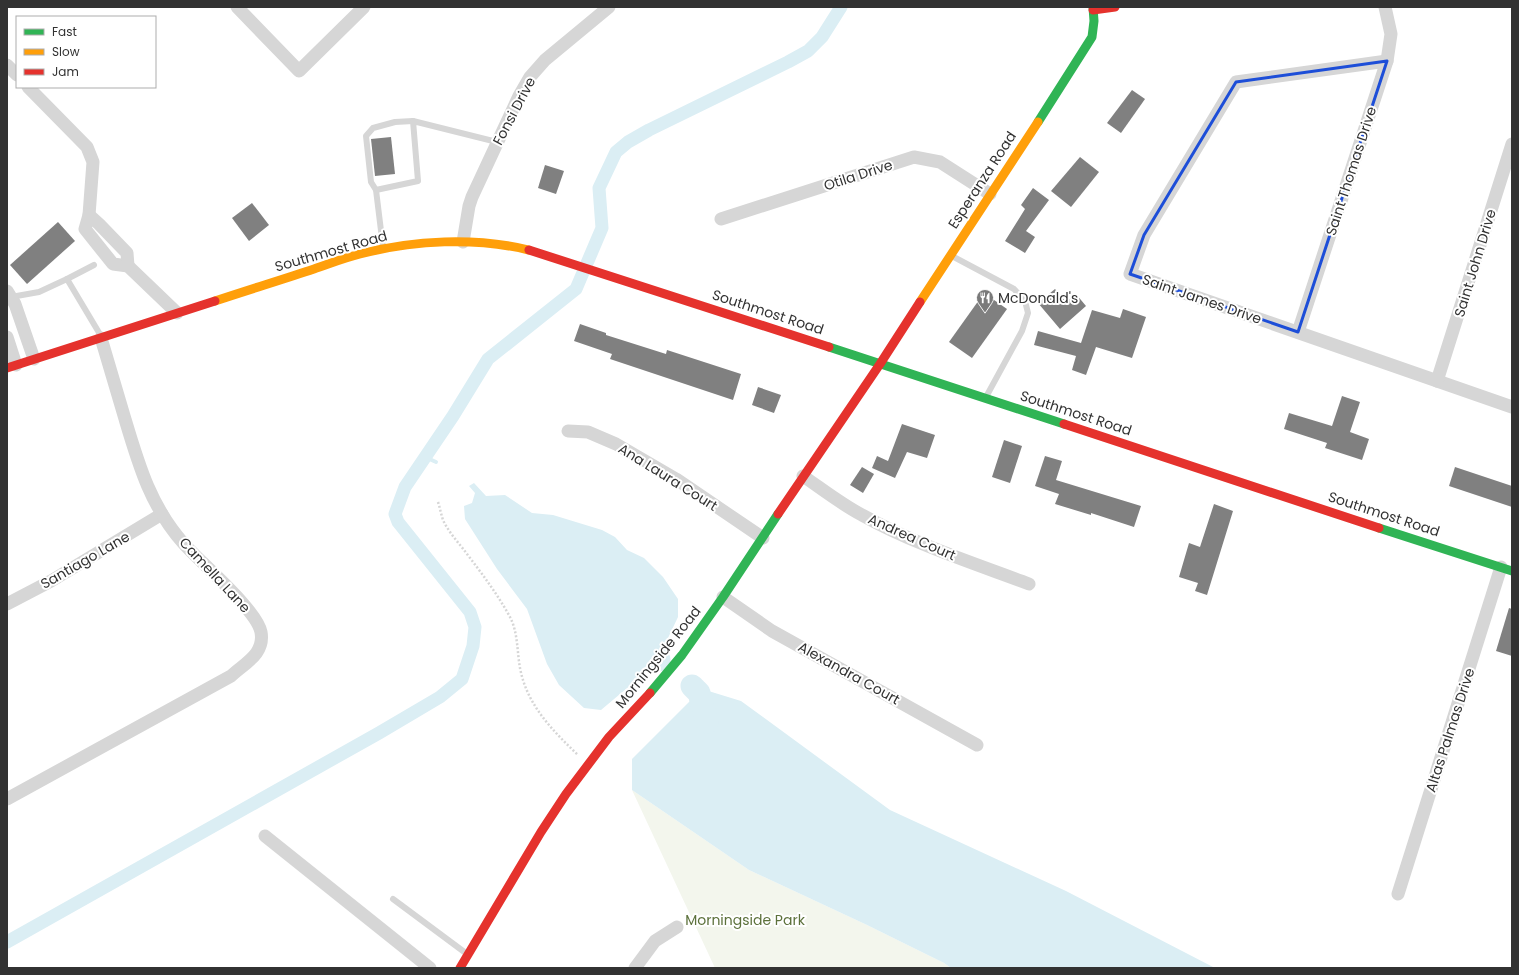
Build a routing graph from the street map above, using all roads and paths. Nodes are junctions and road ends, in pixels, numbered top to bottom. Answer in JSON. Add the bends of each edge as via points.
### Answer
{"nodes":[{"id":1,"x":237,"y":7,"type":"edge"},
{"id":2,"x":364,"y":7,"type":"edge"},
{"id":3,"x":609,"y":7,"type":"edge"},
{"id":4,"x":1115,"y":7,"type":"edge"},
{"id":5,"x":1385,"y":7,"type":"edge"},
{"id":6,"x":1093,"y":9,"type":"edge"},
{"id":7,"x":1387,"y":61,"type":"junction"},
{"id":8,"x":7,"y":65,"type":"edge"},
{"id":9,"x":16,"y":74,"type":"edge"},
{"id":10,"x":29,"y":88,"type":"edge"},
{"id":11,"x":413,"y":121,"type":"junction"},
{"id":12,"x":497,"y":142,"type":"junction"},
{"id":13,"x":1512,"y":144,"type":"edge"},
{"id":14,"x":376,"y":190,"type":"junction"},
{"id":15,"x":990,"y":194,"type":"junction"},
{"id":16,"x":88,"y":216,"type":"junction"},
{"id":17,"x":720,"y":219,"type":"dead end"},
{"id":18,"x":113,"y":238,"type":"junction"},
{"id":19,"x":463,"y":242,"type":"junction"},
{"id":20,"x":384,"y":249,"type":"junction"},
{"id":21,"x":101,"y":250,"type":"junction"},
{"id":22,"x":950,"y":255,"type":"junction"},
{"id":23,"x":94,"y":265,"type":"dead end"},
{"id":24,"x":128,"y":266,"type":"junction"},
{"id":25,"x":68,"y":279,"type":"junction"},
{"id":26,"x":9,"y":294,"type":"edge"},
{"id":27,"x":177,"y":313,"type":"junction"},
{"id":28,"x":1298,"y":332,"type":"junction"},
{"id":29,"x":7,"y":337,"type":"edge"},
{"id":30,"x":101,"y":338,"type":"junction"},
{"id":31,"x":34,"y":359,"type":"junction"},
{"id":32,"x":880,"y":364,"type":"junction"},
{"id":33,"x":12,"y":366,"type":"edge"},
{"id":34,"x":1437,"y":381,"type":"junction"},
{"id":35,"x":985,"y":398,"type":"junction"},
{"id":36,"x":1512,"y":407,"type":"edge"},
{"id":37,"x":568,"y":431,"type":"dead end"},
{"id":38,"x":803,"y":476,"type":"junction"},
{"id":39,"x":438,"y":502,"type":"dead end"},
{"id":40,"x":162,"y":514,"type":"junction"},
{"id":41,"x":763,"y":538,"type":"junction"},
{"id":42,"x":1507,"y":569,"type":"edge"},
{"id":43,"x":1029,"y":584,"type":"dead end"},
{"id":44,"x":723,"y":597,"type":"junction"},
{"id":45,"x":7,"y":604,"type":"edge"},
{"id":46,"x":977,"y":744,"type":"dead end"},
{"id":47,"x":588,"y":764,"type":"junction"},
{"id":48,"x":7,"y":799,"type":"edge"},
{"id":49,"x":265,"y":836,"type":"dead end"},
{"id":50,"x":1398,"y":894,"type":"dead end"},
{"id":51,"x":393,"y":899,"type":"dead end"},
{"id":52,"x":677,"y":927,"type":"dead end"},
{"id":53,"x":468,"y":955,"type":"junction"},
{"id":54,"x":430,"y":968,"type":"edge"},
{"id":55,"x":460,"y":968,"type":"edge"},
{"id":56,"x":635,"y":968,"type":"edge"}],
"edges":[{"from":1,"to":2,"type":"street","via":[[299,71]]},
{"from":3,"to":12,"type":"street","name":"Fonsi Drive","via":[[545,60],[530,77]]},
{"from":4,"to":6,"type":"main road"},
{"from":5,"to":7,"type":"street","name":"Saint Thomas Drive","via":[[1391,34]]},
{"from":6,"to":15,"type":"main road","name":"Esperanza Road","via":[[1092,37]]},
{"from":7,"to":28,"type":"street","name":"Saint Thomas Drive"},
{"from":7,"to":28,"type":"street","name":"Saint James Drive","via":[[1236,82],[1144,235],[1130,274]]},
{"from":8,"to":9,"type":"street"},
{"from":10,"to":16,"type":"street","via":[[87,147],[93,162]]},
{"from":11,"to":12,"type":"lane"},
{"from":11,"to":14,"type":"lane","via":[[418,181]]},
{"from":11,"to":14,"type":"lane","via":[[395,122],[373,128],[366,136],[371,182]]},
{"from":12,"to":19,"type":"street","name":"Fonsi Drive","via":[[469,206]]},
{"from":13,"to":34,"type":"street","name":"Saint John Drive"},
{"from":14,"to":20,"type":"lane"},
{"from":15,"to":17,"type":"street","name":"Otila Drive","via":[[940,162],[914,157]]},
{"from":15,"to":22,"type":"main road","name":"Esperanza Road"},
{"from":16,"to":18,"type":"street"},
{"from":16,"to":21,"type":"street","via":[[85,229]]},
{"from":18,"to":21,"type":"street"},
{"from":18,"to":24,"type":"street","via":[[127,253]]},
{"from":19,"to":20,"type":"main road","name":"Southmost Road"},
{"from":19,"to":32,"type":"main road","name":"Southmost Road","via":[[514,247],[568,262]]},
{"from":20,"to":27,"type":"main road","name":"Southmost Road"},
{"from":21,"to":24,"type":"street","via":[[113,264]]},
{"from":22,"to":32,"type":"main road","name":"Esperanza Road"},
{"from":22,"to":35,"type":"lane","via":[[1014,290],[1025,301],[1028,313],[1022,331]]},
{"from":23,"to":25,"type":"lane"},
{"from":24,"to":27,"type":"street"},
{"from":25,"to":26,"type":"lane","via":[[39,292]]},
{"from":25,"to":30,"type":"lane"},
{"from":26,"to":31,"type":"street"},
{"from":27,"to":30,"type":"main road","name":"Southmost Road"},
{"from":28,"to":34,"type":"street","name":"Saint James Drive"},
{"from":29,"to":33,"type":"street"},
{"from":30,"to":31,"type":"main road","name":"Southmost Road"},
{"from":30,"to":40,"type":"street","name":"Camella Lane","via":[[139,465]]},
{"from":31,"to":33,"type":"main road","name":"Southmost Road"},
{"from":32,"to":35,"type":"main road","name":"Southmost Road"},
{"from":32,"to":38,"type":"main road","name":"Morningside Road"},
{"from":34,"to":36,"type":"street","name":"Saint James Drive"},
{"from":35,"to":42,"type":"main road","name":"Southmost Road"},
{"from":37,"to":41,"type":"street","name":"Ana Laura Court","via":[[588,432],[616,444],[676,479]]},
{"from":38,"to":41,"type":"main road","name":"Morningside Road"},
{"from":38,"to":43,"type":"street","name":"Andrea Court","via":[[861,515],[902,535]]},
{"from":39,"to":47,"type":"path","via":[[443,520],[451,534],[497,594],[512,620],[526,690],[539,714]]},
{"from":40,"to":45,"type":"street","name":"Santiago Lane","via":[[51,581]]},
{"from":40,"to":48,"type":"street","name":"Camella Lane","via":[[178,536],[258,621],[262,642],[258,652],[231,676]]},
{"from":41,"to":44,"type":"main road","name":"Morningside Road"},
{"from":42,"to":50,"type":"street","name":"Altas Palmas Drive"},
{"from":44,"to":46,"type":"street","name":"Alexandra Court","via":[[772,631]]},
{"from":44,"to":47,"type":"main road","name":"Morningside Road","via":[[682,654]]},
{"from":47,"to":53,"type":"main road","name":"Morningside Road","via":[[541,832]]},
{"from":49,"to":54,"type":"street"},
{"from":51,"to":53,"type":"lane"},
{"from":52,"to":56,"type":"street","via":[[655,941]]},
{"from":53,"to":55,"type":"main road","name":"Morningside Road"}]}
